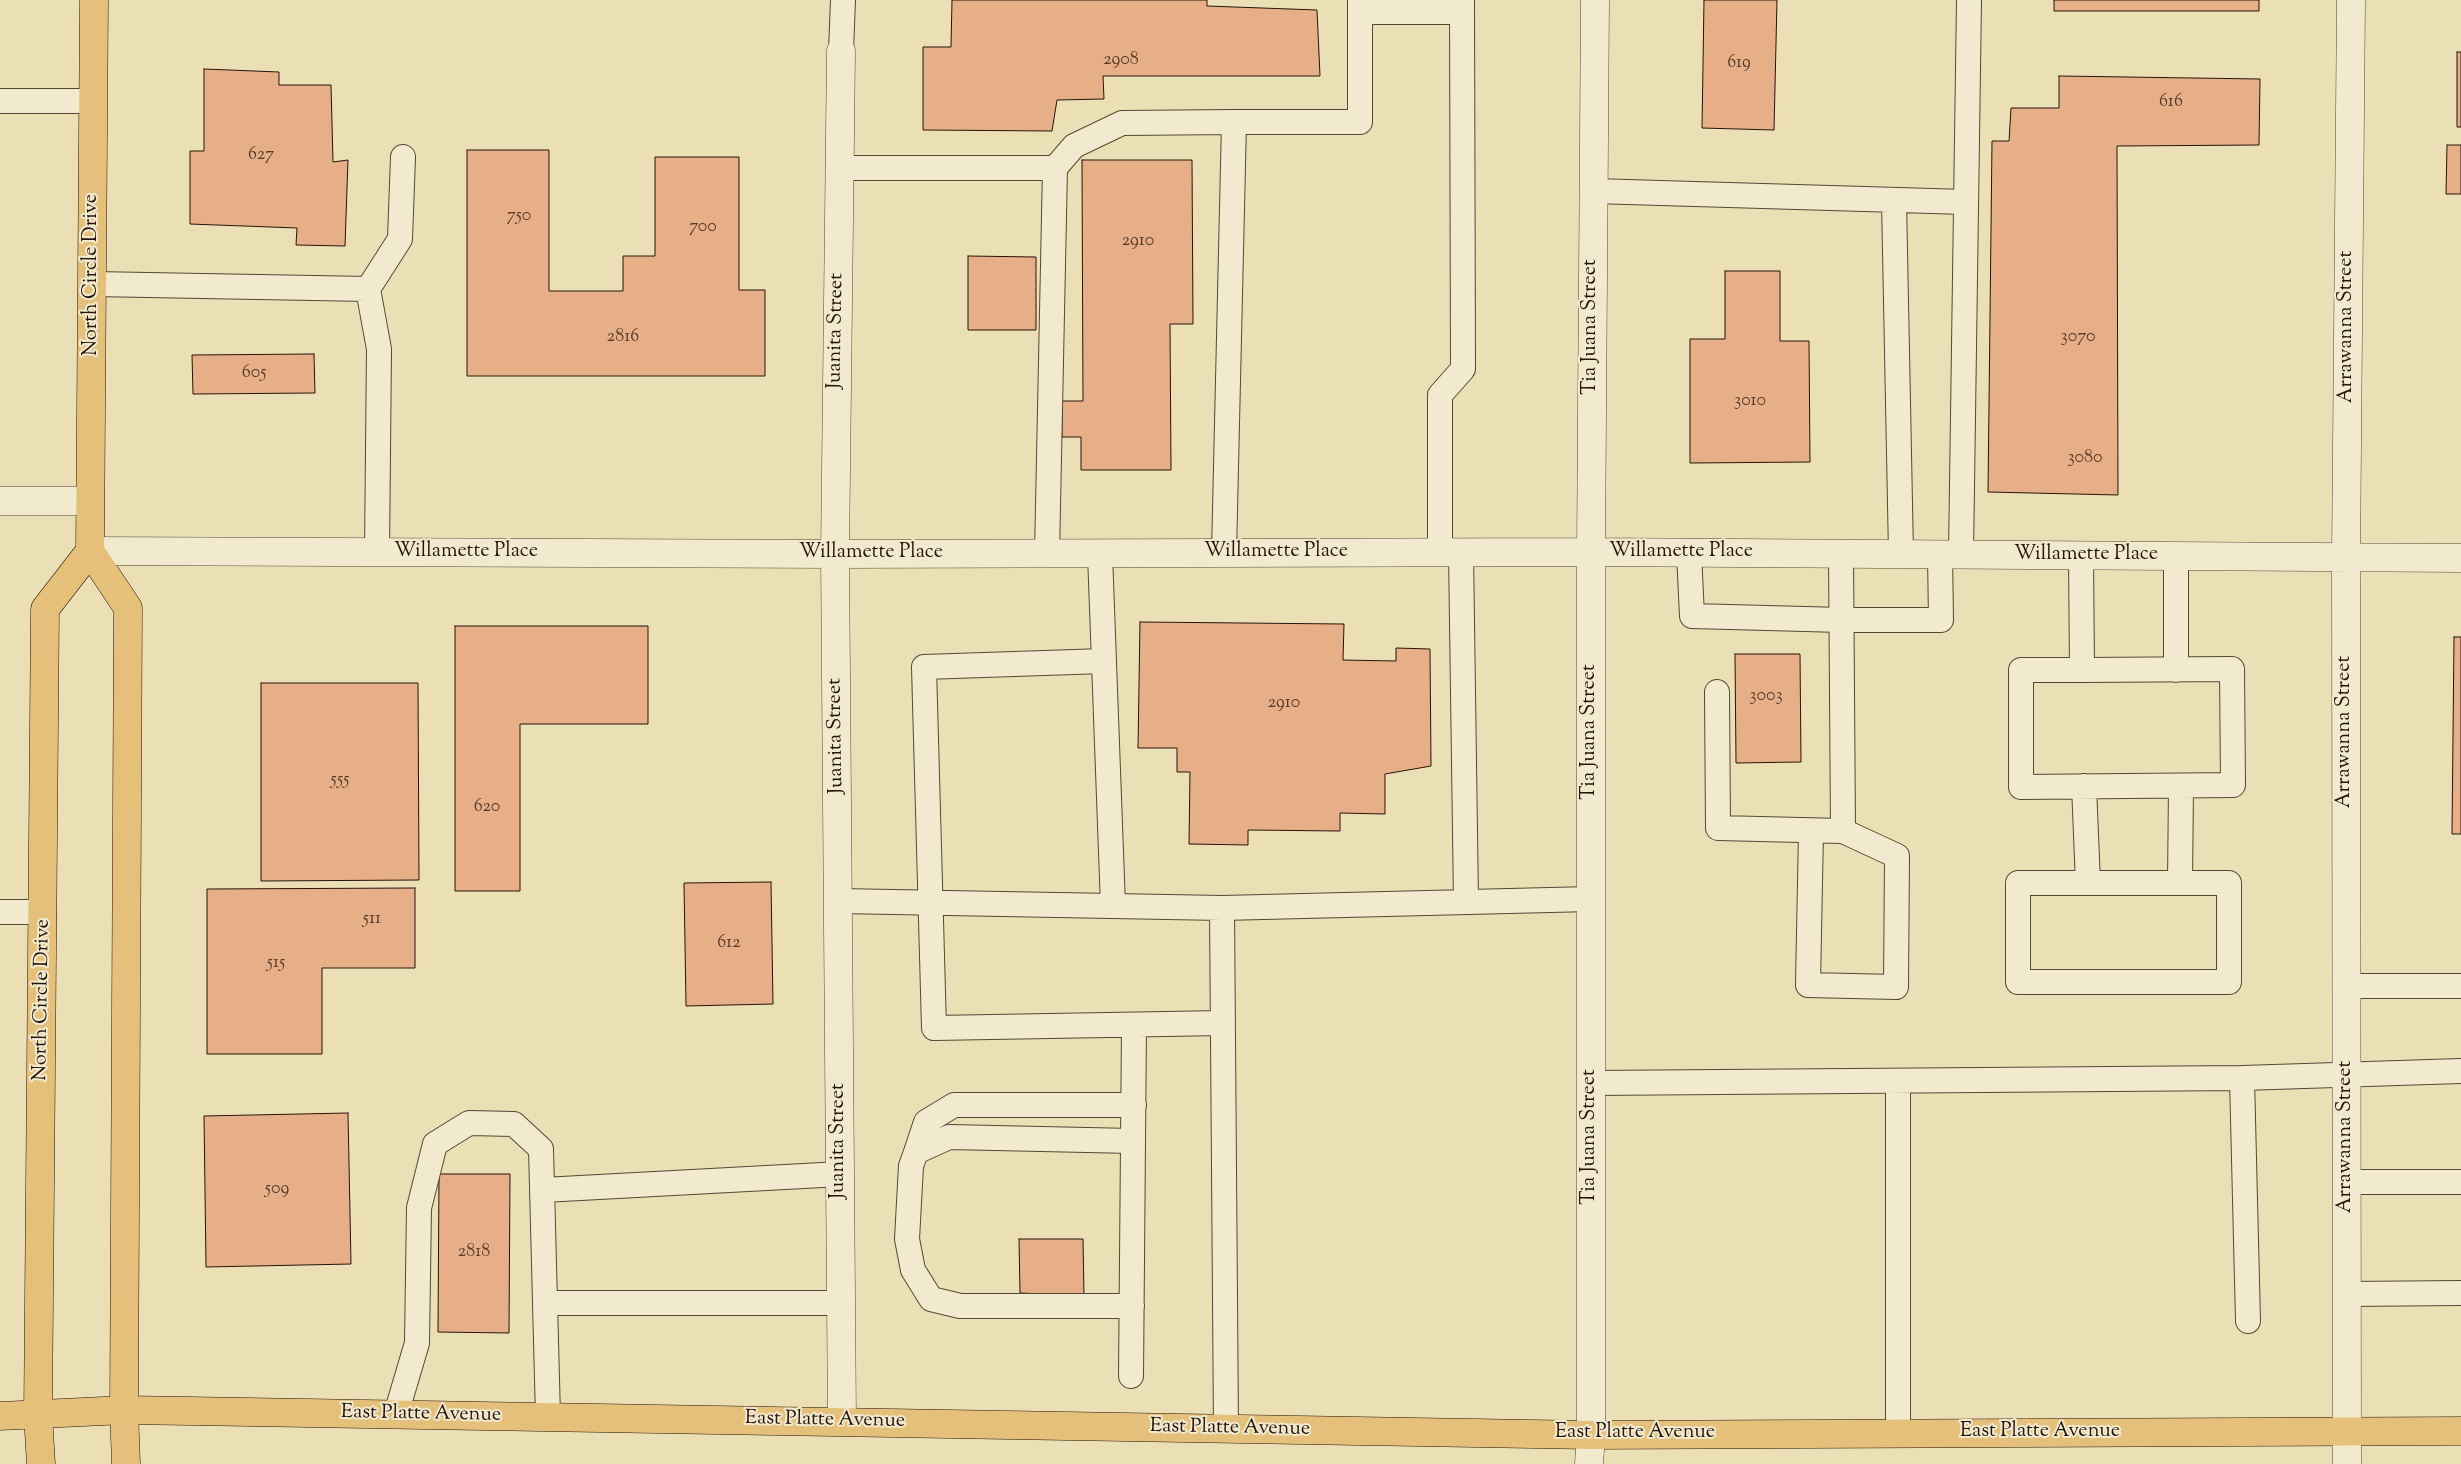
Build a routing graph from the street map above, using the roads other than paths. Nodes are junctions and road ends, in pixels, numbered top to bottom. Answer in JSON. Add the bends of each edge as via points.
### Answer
{"nodes":[{"id":1,"x":94,"y":0,"type":"edge"},
{"id":2,"x":843,"y":0,"type":"edge"},
{"id":3,"x":1595,"y":0,"type":"edge"},
{"id":4,"x":1969,"y":0,"type":"edge"},
{"id":5,"x":2351,"y":0,"type":"edge"},
{"id":6,"x":1360,"y":6,"type":"edge"},
{"id":7,"x":1462,"y":6,"type":"edge"},
{"id":8,"x":840,"y":51,"type":"joint"},
{"id":9,"x":0,"y":101,"type":"edge"},
{"id":10,"x":94,"y":101,"type":"junction"},
{"id":11,"x":1234,"y":122,"type":"junction"},
{"id":12,"x":403,"y":157,"type":"dead end"},
{"id":13,"x":839,"y":168,"type":"junction"},
{"id":14,"x":1055,"y":168,"type":"junction"},
{"id":15,"x":1593,"y":191,"type":"junction"},
{"id":16,"x":1894,"y":200,"type":"junction"},
{"id":17,"x":1966,"y":202,"type":"junction"},
{"id":18,"x":93,"y":284,"type":"junction"},
{"id":19,"x":368,"y":289,"type":"junction"},
{"id":20,"x":0,"y":501,"type":"edge"},
{"id":21,"x":90,"y":501,"type":"junction"},
{"id":22,"x":90,"y":551,"type":"junction"},
{"id":23,"x":377,"y":552,"type":"junction"},
{"id":24,"x":1450,"y":552,"type":"junction"},
{"id":25,"x":1590,"y":552,"type":"junction"},
{"id":26,"x":1224,"y":553,"type":"junction"},
{"id":27,"x":1688,"y":553,"type":"junction"},
{"id":28,"x":835,"y":554,"type":"junction"},
{"id":29,"x":1047,"y":554,"type":"junction"},
{"id":30,"x":1100,"y":554,"type":"junction"},
{"id":31,"x":1841,"y":554,"type":"junction"},
{"id":32,"x":1900,"y":554,"type":"junction"},
{"id":33,"x":1951,"y":555,"type":"junction"},
{"id":34,"x":2081,"y":556,"type":"junction"},
{"id":35,"x":2176,"y":557,"type":"junction"},
{"id":36,"x":2346,"y":558,"type":"junction"},
{"id":37,"x":2461,"y":558,"type":"edge"},
{"id":38,"x":1842,"y":620,"type":"junction"},
{"id":39,"x":1104,"y":661,"type":"junction"},
{"id":40,"x":2082,"y":670,"type":"junction"},
{"id":41,"x":2176,"y":670,"type":"junction"},
{"id":42,"x":1717,"y":692,"type":"dead end"},
{"id":43,"x":2084,"y":786,"type":"junction"},
{"id":44,"x":2181,"y":786,"type":"junction"},
{"id":45,"x":1811,"y":831,"type":"junction"},
{"id":46,"x":1843,"y":831,"type":"junction"},
{"id":47,"x":2088,"y":884,"type":"junction"},
{"id":48,"x":2180,"y":884,"type":"junction"},
{"id":49,"x":1590,"y":899,"type":"junction"},
{"id":50,"x":838,"y":901,"type":"junction"},
{"id":51,"x":1466,"y":902,"type":"junction"},
{"id":52,"x":930,"y":903,"type":"junction"},
{"id":53,"x":1113,"y":906,"type":"junction"},
{"id":54,"x":1222,"y":908,"type":"junction"},
{"id":55,"x":0,"y":912,"type":"edge"},
{"id":56,"x":44,"y":912,"type":"junction"},
{"id":57,"x":2346,"y":986,"type":"junction"},
{"id":58,"x":2461,"y":986,"type":"edge"},
{"id":59,"x":1223,"y":1023,"type":"junction"},
{"id":60,"x":1134,"y":1026,"type":"junction"},
{"id":61,"x":2461,"y":1071,"type":"edge"},
{"id":62,"x":2348,"y":1074,"type":"junction"},
{"id":63,"x":2242,"y":1078,"type":"junction"},
{"id":64,"x":1898,"y":1081,"type":"junction"},
{"id":65,"x":1590,"y":1084,"type":"junction"},
{"id":66,"x":1134,"y":1105,"type":"junction"},
{"id":67,"x":1133,"y":1141,"type":"junction"},
{"id":68,"x":916,"y":1152,"type":"junction"},
{"id":69,"x":840,"y":1174,"type":"junction"},
{"id":70,"x":2347,"y":1182,"type":"junction"},
{"id":71,"x":2461,"y":1182,"type":"edge"},
{"id":72,"x":543,"y":1190,"type":"junction"},
{"id":73,"x":2461,"y":1293,"type":"edge"},
{"id":74,"x":2347,"y":1294,"type":"junction"},
{"id":75,"x":545,"y":1302,"type":"junction"},
{"id":76,"x":841,"y":1303,"type":"junction"},
{"id":77,"x":1132,"y":1306,"type":"junction"},
{"id":78,"x":2248,"y":1321,"type":"dead end"},
{"id":79,"x":1131,"y":1376,"type":"dead end"},
{"id":80,"x":124,"y":1410,"type":"junction"},
{"id":81,"x":396,"y":1414,"type":"junction"},
{"id":82,"x":38,"y":1415,"type":"junction"},
{"id":83,"x":0,"y":1416,"type":"edge"},
{"id":84,"x":548,"y":1417,"type":"junction"},
{"id":85,"x":842,"y":1421,"type":"junction"},
{"id":86,"x":1226,"y":1428,"type":"junction"},
{"id":87,"x":2347,"y":1431,"type":"junction"},
{"id":88,"x":2461,"y":1431,"type":"edge"},
{"id":89,"x":1898,"y":1434,"type":"junction"},
{"id":90,"x":1591,"y":1435,"type":"junction"},
{"id":91,"x":41,"y":1464,"type":"edge"},
{"id":92,"x":126,"y":1464,"type":"edge"},
{"id":93,"x":1589,"y":1464,"type":"edge"},
{"id":94,"x":2348,"y":1464,"type":"edge"}],
"edges":[{"from":1,"to":10,"type":"main road","name":"North Circle Drive"},
{"from":2,"to":8,"type":"lane"},
{"from":3,"to":15,"type":"street","name":"Tia Juana Street"},
{"from":4,"to":17,"type":"lane"},
{"from":5,"to":36,"type":"street","name":"Arrawanna Street"},
{"from":6,"to":7,"type":"lane"},
{"from":6,"to":11,"type":"lane","via":[[1360,122]]},
{"from":7,"to":24,"type":"lane","via":[[1463,369],[1440,395]]},
{"from":8,"to":13,"type":"street","name":"Juanita Street"},
{"from":9,"to":10,"type":"lane"},
{"from":10,"to":18,"type":"main road","name":"North Circle Drive"},
{"from":11,"to":14,"type":"lane","via":[[1122,123],[1074,146]]},
{"from":11,"to":26,"type":"lane"},
{"from":12,"to":19,"type":"lane","via":[[400,240]]},
{"from":13,"to":14,"type":"lane"},
{"from":13,"to":28,"type":"street","name":"Juanita Street"},
{"from":14,"to":29,"type":"lane"},
{"from":15,"to":16,"type":"lane"},
{"from":15,"to":25,"type":"street","name":"Tia Juana Street"},
{"from":16,"to":17,"type":"lane"},
{"from":16,"to":32,"type":"lane"},
{"from":17,"to":33,"type":"lane"},
{"from":18,"to":19,"type":"lane"},
{"from":18,"to":21,"type":"main road","name":"North Circle Drive"},
{"from":19,"to":23,"type":"lane","via":[[379,349]]},
{"from":20,"to":21,"type":"street"},
{"from":21,"to":22,"type":"main road","name":"North Circle Drive"},
{"from":22,"to":23,"type":"street","name":"Willamette Place"},
{"from":22,"to":56,"type":"main road","name":"North Circle Drive","via":[[45,609]]},
{"from":22,"to":80,"type":"main road","via":[[128,608]]},
{"from":23,"to":28,"type":"street","name":"Willamette Place"},
{"from":24,"to":25,"type":"street","name":"Willamette Place"},
{"from":24,"to":26,"type":"street","name":"Willamette Place"},
{"from":24,"to":51,"type":"lane"},
{"from":25,"to":27,"type":"street","name":"Willamette Place"},
{"from":25,"to":49,"type":"street","name":"Tia Juana Street"},
{"from":26,"to":30,"type":"street","name":"Willamette Place"},
{"from":27,"to":31,"type":"street","name":"Willamette Place"},
{"from":27,"to":38,"type":"lane","via":[[1692,616]]},
{"from":28,"to":29,"type":"street","name":"Willamette Place"},
{"from":28,"to":50,"type":"street","name":"Juanita Street"},
{"from":29,"to":30,"type":"street","name":"Willamette Place"},
{"from":30,"to":39,"type":"lane"},
{"from":31,"to":32,"type":"street","name":"Willamette Place"},
{"from":31,"to":38,"type":"lane"},
{"from":32,"to":33,"type":"street","name":"Willamette Place"},
{"from":33,"to":34,"type":"street","name":"Willamette Place"},
{"from":33,"to":38,"type":"lane","via":[[1941,620]]},
{"from":34,"to":35,"type":"street","name":"Willamette Place"},
{"from":34,"to":40,"type":"lane"},
{"from":35,"to":36,"type":"street","name":"Willamette Place"},
{"from":35,"to":41,"type":"lane"},
{"from":36,"to":37,"type":"street","name":"Willamette Place"},
{"from":36,"to":57,"type":"street","name":"Arrawanna Street"},
{"from":38,"to":46,"type":"lane"},
{"from":39,"to":52,"type":"lane","via":[[924,667]]},
{"from":39,"to":53,"type":"lane"},
{"from":40,"to":41,"type":"lane"},
{"from":40,"to":43,"type":"lane","via":[[2021,670],[2021,787]]},
{"from":41,"to":44,"type":"lane","via":[[2232,669],[2233,785]]},
{"from":42,"to":45,"type":"lane","via":[[1718,828]]},
{"from":43,"to":44,"type":"lane"},
{"from":43,"to":47,"type":"lane"},
{"from":44,"to":48,"type":"lane"},
{"from":45,"to":46,"type":"lane"},
{"from":45,"to":46,"type":"lane","via":[[1808,985],[1896,987],[1896,856]]},
{"from":47,"to":48,"type":"lane"},
{"from":47,"to":48,"type":"lane","via":[[2018,884],[2018,982],[2229,982],[2229,884]]},
{"from":49,"to":51,"type":"lane"},
{"from":49,"to":65,"type":"street","name":"Tia Juana Street"},
{"from":50,"to":52,"type":"lane"},
{"from":50,"to":69,"type":"street","name":"Juanita Street"},
{"from":51,"to":54,"type":"lane"},
{"from":52,"to":53,"type":"lane"},
{"from":52,"to":60,"type":"lane","via":[[934,1028]]},
{"from":53,"to":54,"type":"lane"},
{"from":54,"to":59,"type":"lane"},
{"from":55,"to":56,"type":"lane"},
{"from":56,"to":82,"type":"main road","name":"North Circle Drive"},
{"from":57,"to":58,"type":"lane"},
{"from":57,"to":62,"type":"street","name":"Arrawanna Street"},
{"from":59,"to":60,"type":"lane"},
{"from":59,"to":86,"type":"lane"},
{"from":60,"to":66,"type":"lane"},
{"from":61,"to":62,"type":"lane"},
{"from":62,"to":63,"type":"lane"},
{"from":62,"to":70,"type":"street","name":"Arrawanna Street"},
{"from":63,"to":64,"type":"lane"},
{"from":63,"to":78,"type":"lane"},
{"from":64,"to":65,"type":"lane"},
{"from":64,"to":89,"type":"lane"},
{"from":65,"to":90,"type":"street","name":"Tia Juana Street"},
{"from":66,"to":67,"type":"lane"},
{"from":66,"to":68,"type":"lane","via":[[954,1105],[926,1122]]},
{"from":67,"to":68,"type":"lane","via":[[949,1137]]},
{"from":67,"to":77,"type":"lane"},
{"from":68,"to":77,"type":"lane","via":[[911,1166],[907,1240],[913,1270],[931,1299],[960,1306]]},
{"from":69,"to":72,"type":"lane"},
{"from":69,"to":76,"type":"street","name":"Juanita Street"},
{"from":70,"to":71,"type":"lane"},
{"from":70,"to":74,"type":"street","name":"Arrawanna Street"},
{"from":72,"to":75,"type":"lane"},
{"from":72,"to":81,"type":"lane","via":[[541,1149],[514,1124],[469,1123],[435,1144],[419,1208],[416,1343]]},
{"from":73,"to":74,"type":"lane"},
{"from":74,"to":87,"type":"street","name":"Arrawanna Street"},
{"from":75,"to":76,"type":"lane"},
{"from":75,"to":84,"type":"lane"},
{"from":76,"to":85,"type":"street","name":"Juanita Street"},
{"from":77,"to":79,"type":"lane"},
{"from":80,"to":81,"type":"main road","name":"East Platte Avenue"},
{"from":80,"to":82,"type":"main road","name":"East Platte Avenue"},
{"from":80,"to":92,"type":"main road"},
{"from":81,"to":84,"type":"main road","name":"East Platte Avenue"},
{"from":82,"to":83,"type":"main road","name":"East Platte Avenue"},
{"from":82,"to":91,"type":"main road","name":"North Circle Drive"},
{"from":84,"to":85,"type":"main road","name":"East Platte Avenue"},
{"from":85,"to":86,"type":"main road","name":"East Platte Avenue"},
{"from":86,"to":90,"type":"main road","name":"East Platte Avenue"},
{"from":87,"to":88,"type":"main road","name":"East Platte Avenue"},
{"from":87,"to":89,"type":"main road","name":"East Platte Avenue"},
{"from":87,"to":94,"type":"street","name":"Arrawanna Street"},
{"from":89,"to":90,"type":"main road","name":"East Platte Avenue"},
{"from":90,"to":93,"type":"street","name":"Tia Juana Street"}]}
